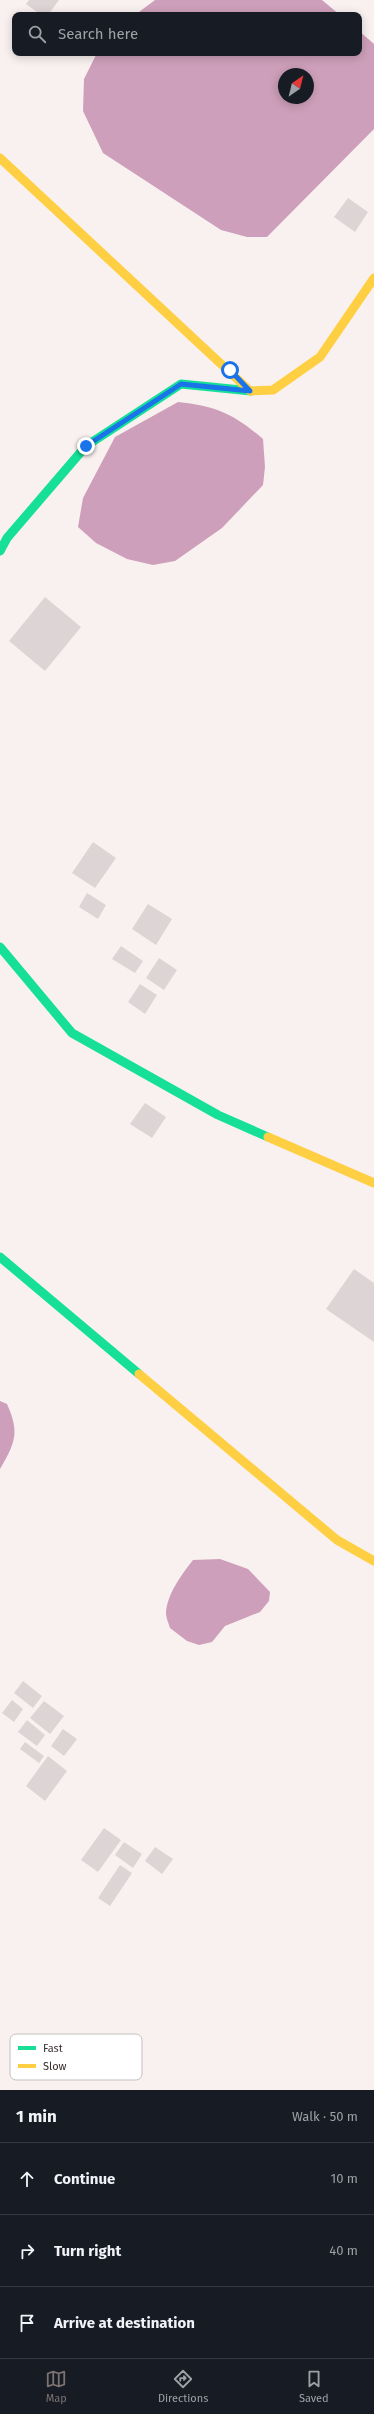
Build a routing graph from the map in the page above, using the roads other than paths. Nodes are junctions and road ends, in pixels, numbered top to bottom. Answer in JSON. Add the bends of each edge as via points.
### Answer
{"nodes":[{"id":1,"x":0,"y":158,"type":"edge"},
{"id":2,"x":374,"y":278,"type":"edge"},
{"id":3,"x":250,"y":391,"type":"junction"},
{"id":4,"x":0,"y":551,"type":"edge"},
{"id":5,"x":0,"y":947,"type":"edge"},
{"id":6,"x":374,"y":1183,"type":"edge"},
{"id":7,"x":0,"y":1257,"type":"edge"},
{"id":8,"x":374,"y":1561,"type":"edge"}],
"edges":[{"from":1,"to":3,"type":"street"},
{"from":2,"to":3,"type":"street","via":[[320,357],[273,390]]},
{"from":3,"to":4,"type":"street","via":[[181,384],[86,446],[7,538]]},
{"from":5,"to":6,"type":"street","via":[[72,1033],[218,1115]]},
{"from":7,"to":8,"type":"street","via":[[337,1540]]}]}
